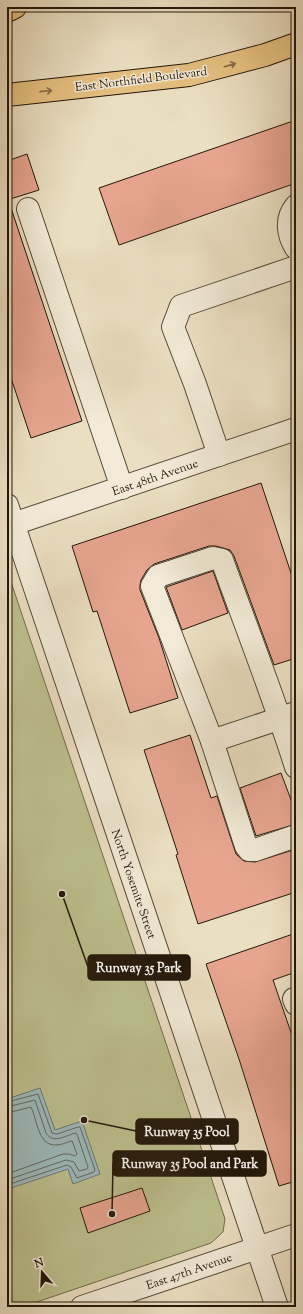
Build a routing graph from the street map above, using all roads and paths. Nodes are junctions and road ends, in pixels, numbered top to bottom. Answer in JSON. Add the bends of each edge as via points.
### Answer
{"nodes":[{"id":1,"x":15,"y":7,"type":"edge"},
{"id":2,"x":7,"y":11,"type":"edge"},
{"id":3,"x":296,"y":44,"type":"edge"},
{"id":4,"x":7,"y":95,"type":"edge"},
{"id":5,"x":296,"y":206,"type":"edge"},
{"id":6,"x":28,"y":209,"type":"dead end"},
{"id":7,"x":296,"y":248,"type":"edge"},
{"id":8,"x":296,"y":267,"type":"edge"},
{"id":9,"x":294,"y":436,"type":"edge"},
{"id":10,"x":219,"y":455,"type":"junction"},
{"id":11,"x":122,"y":488,"type":"junction"},
{"id":12,"x":10,"y":515,"type":"edge"},
{"id":13,"x":288,"y":715,"type":"edge"},
{"id":14,"x":212,"y":741,"type":"junction"},
{"id":15,"x":296,"y":767,"type":"edge"},
{"id":16,"x":296,"y":836,"type":"edge"},
{"id":17,"x":296,"y":1235,"type":"edge"},
{"id":18,"x":257,"y":1248,"type":"junction"},
{"id":19,"x":82,"y":1307,"type":"edge"},
{"id":20,"x":277,"y":1307,"type":"edge"}],
"edges":[{"from":1,"to":2,"type":"main road"},
{"from":4,"to":3,"type":"main road","name":"East Northfield Boulevard","one_way":true,"via":[[189,75]]},
{"from":5,"to":7,"type":"street","via":[[289,218],[288,228]]},
{"from":6,"to":11,"type":"street"},
{"from":8,"to":10,"type":"street","via":[[181,306],[173,327]]},
{"from":9,"to":10,"type":"street","name":"East 48th Avenue"},
{"from":10,"to":11,"type":"street","name":"East 48th Avenue"},
{"from":11,"to":12,"type":"street","name":"East 48th Avenue"},
{"from":12,"to":18,"type":"street","name":"North Yosemite Street"},
{"from":13,"to":14,"type":"street"},
{"from":13,"to":14,"type":"street","via":[[252,646],[222,560],[213,558],[158,576],[152,586]]},
{"from":13,"to":15,"type":"street"},
{"from":14,"to":16,"type":"street","via":[[246,846],[250,850],[255,850]]},
{"from":17,"to":18,"type":"street","name":"East 47th Avenue"},
{"from":18,"to":19,"type":"street","name":"East 47th Avenue"},
{"from":18,"to":20,"type":"street","name":"North Yosemite Street"}]}
